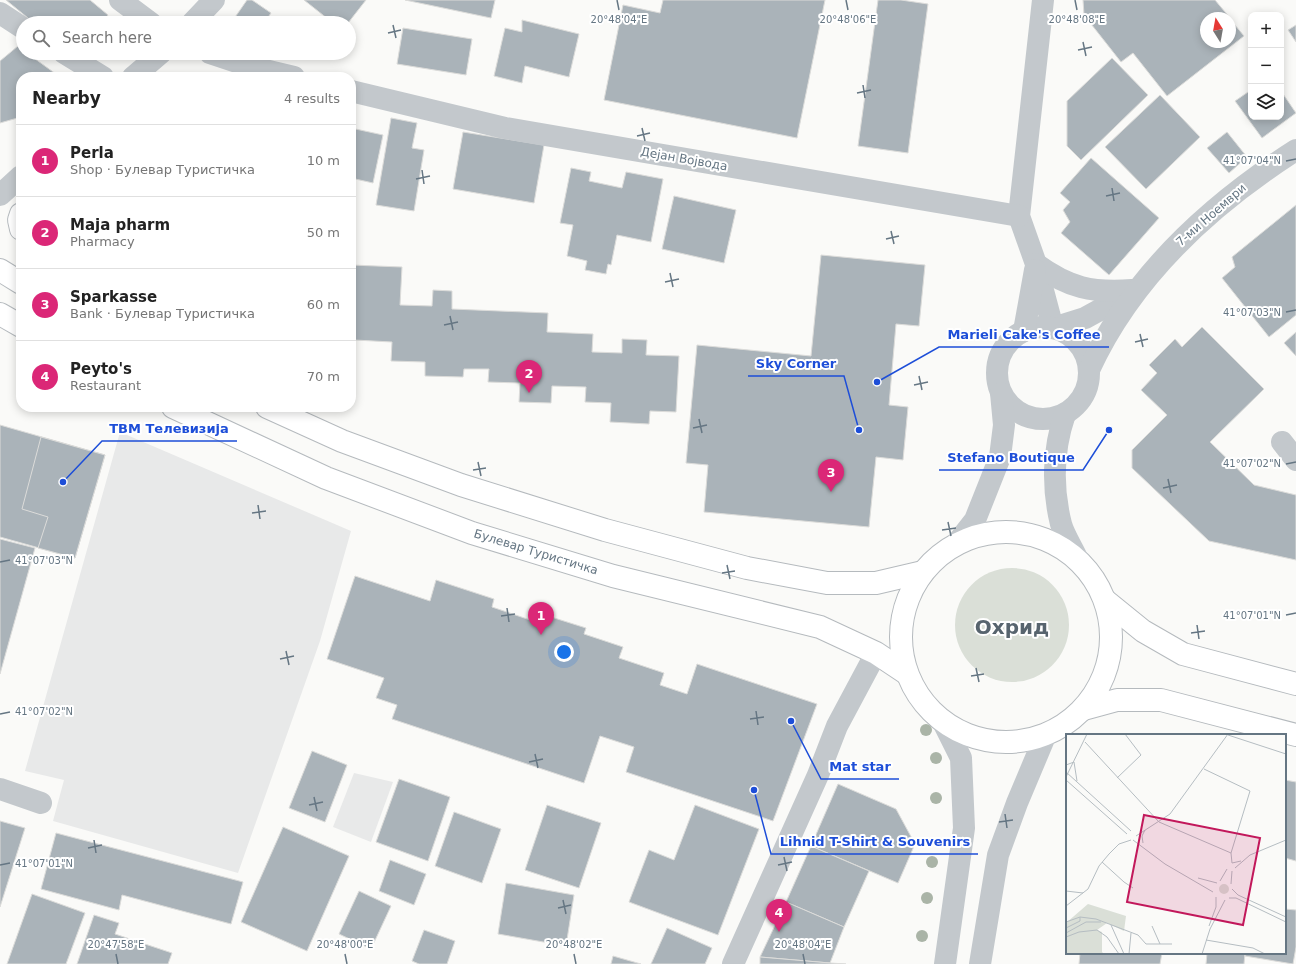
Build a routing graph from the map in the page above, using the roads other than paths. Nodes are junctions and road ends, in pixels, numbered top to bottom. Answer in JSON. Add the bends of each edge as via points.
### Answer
{"nodes":[{"id":1,"x":120,"y":0,"type":"edge"},
{"id":2,"x":214,"y":0,"type":"edge"},
{"id":3,"x":1043,"y":0,"type":"edge"},
{"id":4,"x":0,"y":13,"type":"edge"},
{"id":5,"x":142,"y":16,"type":"edge"},
{"id":6,"x":199,"y":16,"type":"edge"},
{"id":7,"x":16,"y":23,"type":"edge"},
{"id":8,"x":75,"y":60,"type":"edge"},
{"id":9,"x":153,"y":60,"type":"edge"},
{"id":10,"x":231,"y":60,"type":"edge"},
{"id":11,"x":94,"y":72,"type":"edge"},
{"id":12,"x":139,"y":72,"type":"edge"},
{"id":13,"x":273,"y":72,"type":"edge"},
{"id":14,"x":356,"y":92,"type":"edge"},
{"id":15,"x":1296,"y":150,"type":"edge"},
{"id":16,"x":16,"y":168,"type":"edge"},
{"id":17,"x":0,"y":176,"type":"edge"},
{"id":18,"x":16,"y":181,"type":"edge"},
{"id":19,"x":0,"y":195,"type":"edge"},
{"id":20,"x":1019,"y":216,"type":"junction"},
{"id":21,"x":1036,"y":264,"type":"junction"},
{"id":22,"x":0,"y":270,"type":"edge"},
{"id":23,"x":16,"y":280,"type":"edge"},
{"id":24,"x":1136,"y":290,"type":"junction"},
{"id":25,"x":0,"y":314,"type":"edge"},
{"id":26,"x":16,"y":323,"type":"edge"},
{"id":27,"x":1053,"y":328,"type":"junction"},
{"id":28,"x":1024,"y":330,"type":"junction"},
{"id":29,"x":1089,"y":370,"type":"junction"},
{"id":30,"x":1001,"y":393,"type":"junction"},
{"id":31,"x":184,"y":412,"type":"edge"},
{"id":32,"x":278,"y":412,"type":"edge"},
{"id":33,"x":1065,"y":414,"type":"junction"},
{"id":34,"x":1282,"y":442,"type":"dead end"},
{"id":35,"x":1296,"y":460,"type":"edge"},
{"id":36,"x":956,"y":543,"type":"junction"},
{"id":37,"x":1077,"y":558,"type":"junction"},
{"id":38,"x":922,"y":572,"type":"junction"},
{"id":39,"x":1106,"y":601,"type":"junction"},
{"id":40,"x":876,"y":653,"type":"junction"},
{"id":41,"x":906,"y":673,"type":"junction"},
{"id":42,"x":1296,"y":684,"type":"edge"},
{"id":43,"x":1084,"y":709,"type":"junction"},
{"id":44,"x":943,"y":722,"type":"junction"},
{"id":45,"x":1046,"y":734,"type":"junction"},
{"id":46,"x":1296,"y":735,"type":"edge"},
{"id":47,"x":0,"y":789,"type":"edge"},
{"id":48,"x":41,"y":803,"type":"dead end"},
{"id":49,"x":733,"y":964,"type":"edge"},
{"id":50,"x":945,"y":964,"type":"edge"},
{"id":51,"x":980,"y":964,"type":"edge"}],
"edges":[{"from":1,"to":5,"type":"street"},
{"from":2,"to":6,"type":"street"},
{"from":3,"to":20,"type":"street"},
{"from":4,"to":7,"type":"street"},
{"from":8,"to":11,"type":"street"},
{"from":9,"to":12,"type":"street"},
{"from":10,"to":13,"type":"street"},
{"from":14,"to":20,"type":"street","name":"Дејан Војвода","via":[[505,128]]},
{"from":15,"to":24,"type":"street","name":"7-ми Ноември","via":[[1224,201],[1166,254]]},
{"from":16,"to":17,"type":"street"},
{"from":18,"to":19,"type":"street"},
{"from":20,"to":21,"type":"street"},
{"from":21,"to":24,"type":"street","via":[[1055,278],[1080,288],[1112,292]]},
{"from":21,"to":27,"type":"street"},
{"from":21,"to":28,"type":"street"},
{"from":22,"to":23,"type":"main road"},
{"from":24,"to":27,"type":"street","via":[[1085,318]]},
{"from":24,"to":29,"type":"street","via":[[1101,345]]},
{"from":25,"to":26,"type":"main road"},
{"from":27,"to":28,"type":"street","via":[[1038,326]]},
{"from":27,"to":29,"type":"street","via":[[1067,333],[1078,343],[1086,356]]},
{"from":28,"to":30,"type":"street","via":[[1012,338],[1002,350],[997,364],[997,379]]},
{"from":29,"to":33,"type":"street","via":[[1089,383],[1084,395],[1076,406]]},
{"from":30,"to":33,"type":"street","via":[[1008,404],[1029,417],[1054,418]]},
{"from":30,"to":36,"type":"street","via":[[1004,425],[1000,457],[975,520]]},
{"from":31,"to":40,"type":"main road","name":"Булевар Туристичка","via":[[326,478],[472,533],[613,576],[820,627]]},
{"from":32,"to":38,"type":"main road","via":[[342,441],[460,485],[605,530],[747,568],[828,583],[876,583]]},
{"from":33,"to":37,"type":"street","via":[[1058,436],[1056,492],[1062,525]]},
{"from":34,"to":35,"type":"street"},
{"from":36,"to":37,"type":"main road","via":[[987,533],[1019,532],[1050,541]]},
{"from":36,"to":38,"type":"main road","via":[[938,555]]},
{"from":37,"to":39,"type":"main road","via":[[1094,578]]},
{"from":38,"to":41,"type":"main road","via":[[906,603],[900,638]]},
{"from":39,"to":42,"type":"main road","via":[[1142,631],[1183,654]]},
{"from":39,"to":43,"type":"main road","via":[[1112,629],[1110,658],[1100,685]]},
{"from":40,"to":41,"type":"main road","name":"Булевар Туристичка"},
{"from":40,"to":49,"type":"street","via":[[837,726],[818,775]]},
{"from":41,"to":44,"type":"main road","via":[[921,700]]},
{"from":43,"to":45,"type":"main road"},
{"from":43,"to":46,"type":"main road","via":[[1117,700],[1161,700]]},
{"from":44,"to":45,"type":"main road","via":[[975,738],[1010,742]]},
{"from":44,"to":50,"type":"street","via":[[961,758],[964,828]]},
{"from":45,"to":51,"type":"street","via":[[998,855]]},
{"from":47,"to":48,"type":"street"}]}
